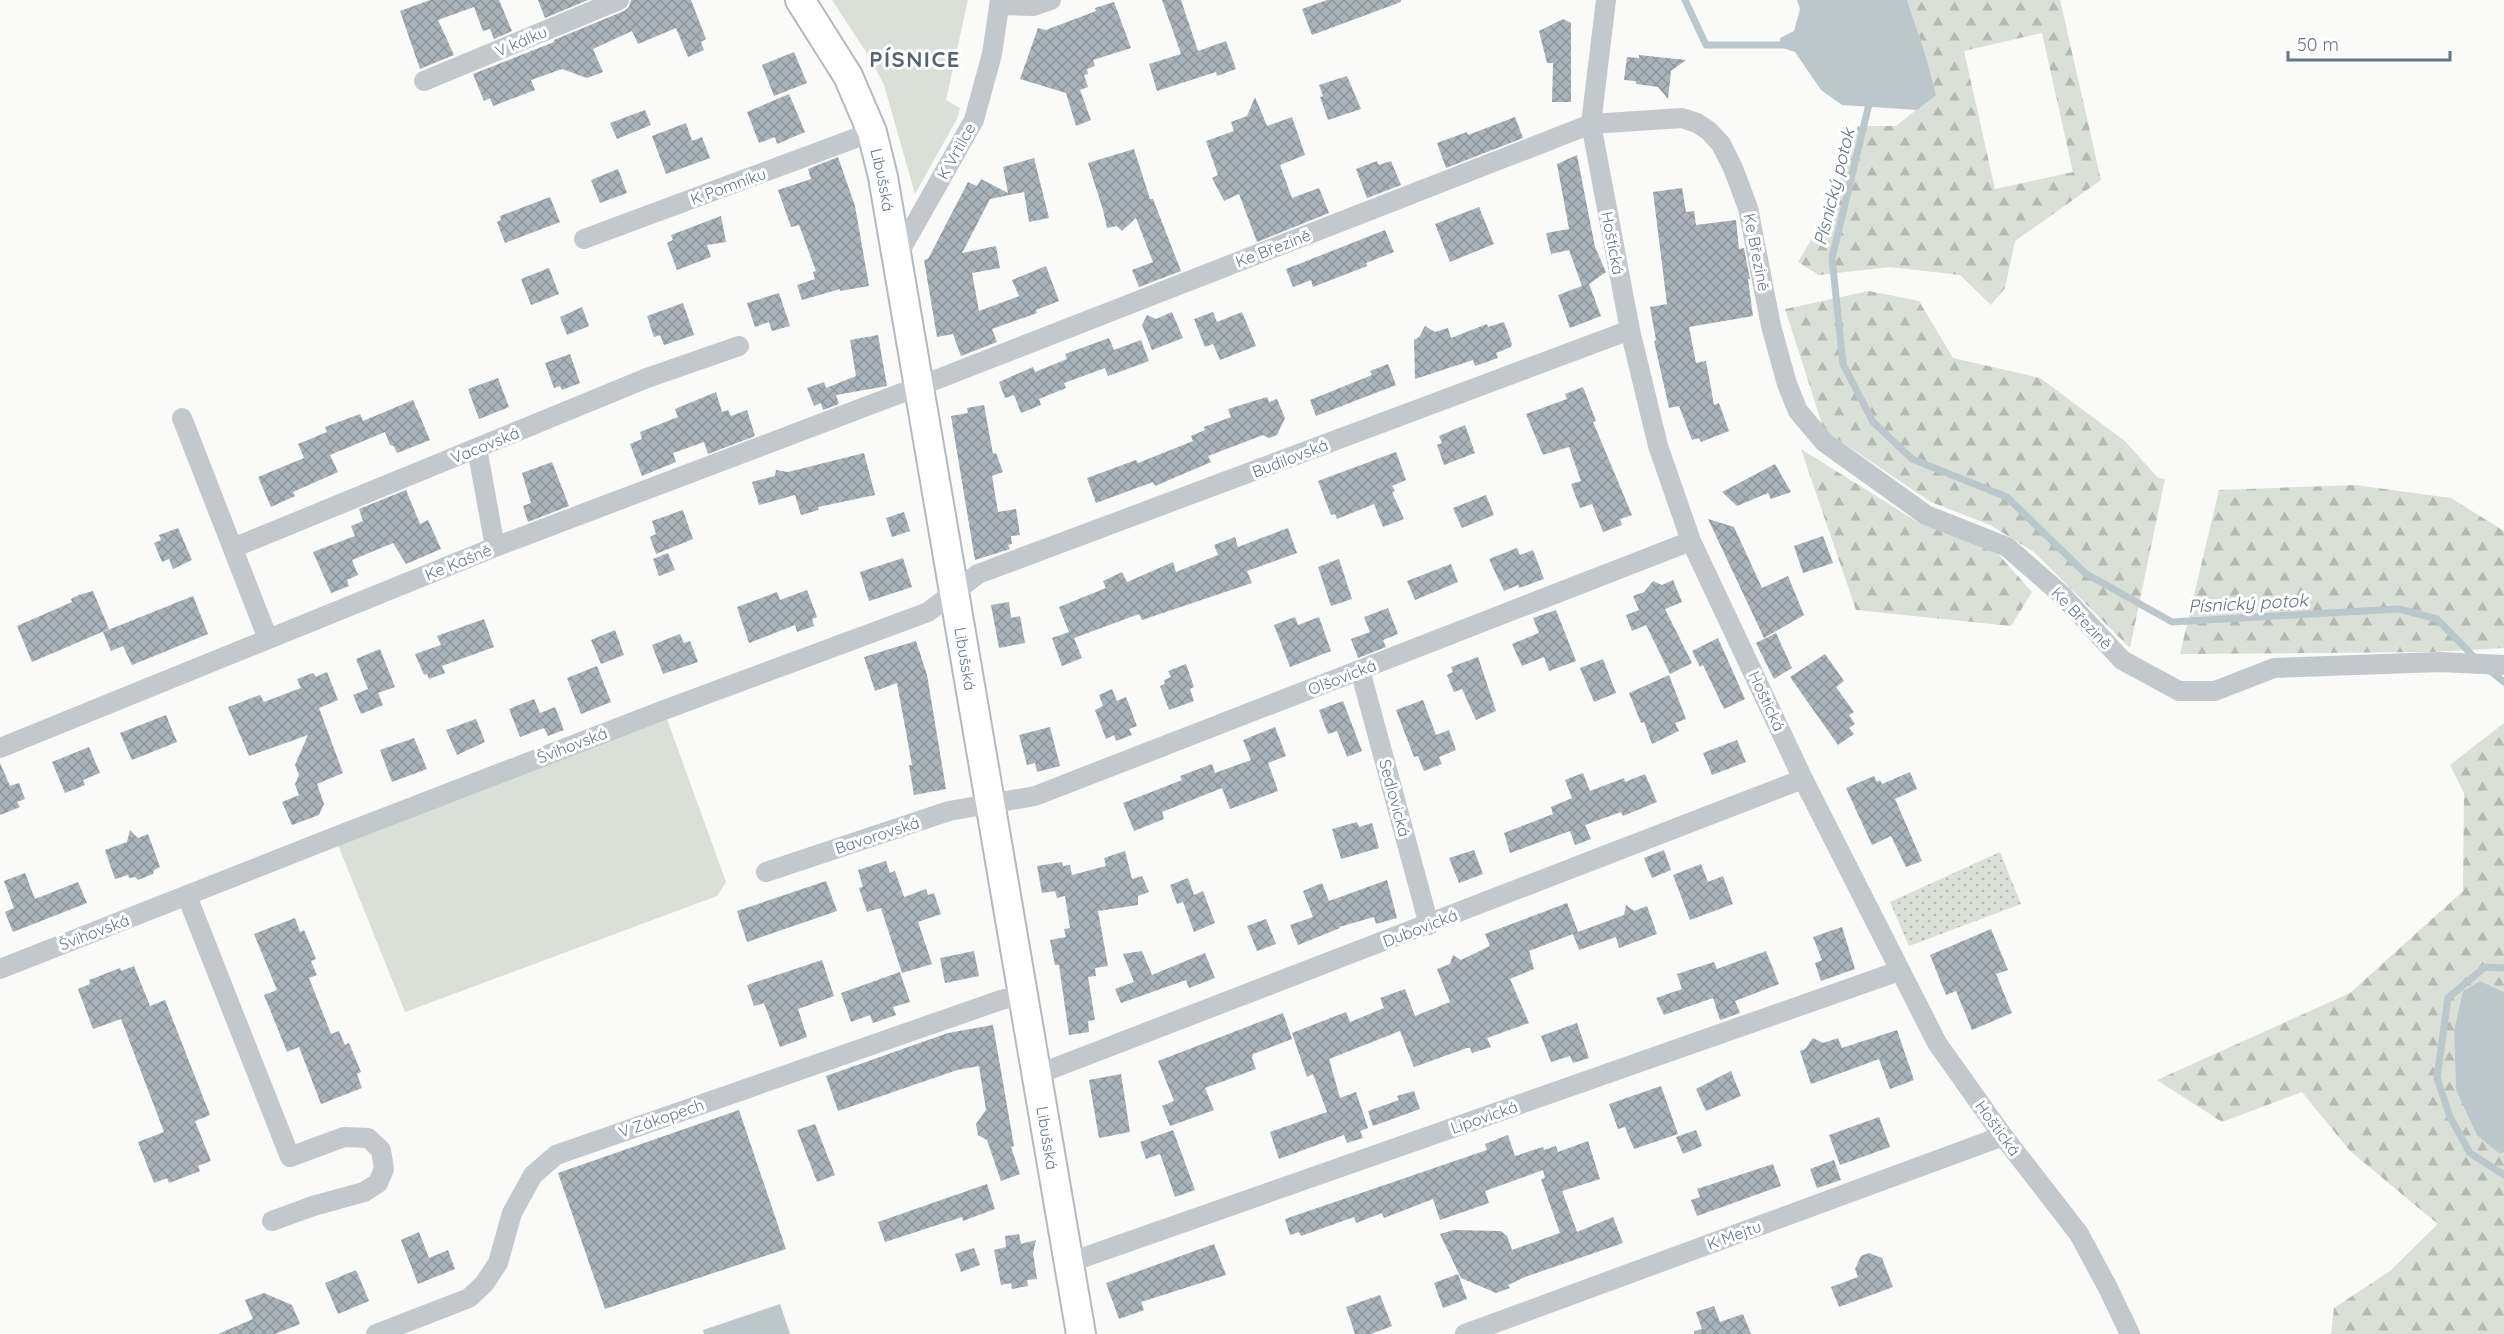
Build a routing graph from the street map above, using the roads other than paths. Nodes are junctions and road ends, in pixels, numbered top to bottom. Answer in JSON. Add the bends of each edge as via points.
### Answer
{"nodes":[{"id":1,"x":619,"y":0,"type":"edge"},
{"id":2,"x":800,"y":0,"type":"edge"},
{"id":3,"x":1051,"y":0,"type":"edge"},
{"id":4,"x":1606,"y":0,"type":"edge"},
{"id":5,"x":1000,"y":2,"type":"edge"},
{"id":6,"x":424,"y":81,"type":"dead end"},
{"id":7,"x":1591,"y":124,"type":"junction"},
{"id":8,"x":872,"y":132,"type":"junction"},
{"id":9,"x":584,"y":240,"type":"dead end"},
{"id":10,"x":896,"y":258,"type":"junction"},
{"id":11,"x":1630,"y":330,"type":"junction"},
{"id":12,"x":739,"y":346,"type":"dead end"},
{"id":13,"x":920,"y":386,"type":"junction"},
{"id":14,"x":182,"y":418,"type":"dead end"},
{"id":15,"x":477,"y":448,"type":"junction"},
{"id":16,"x":1691,"y":541,"type":"junction"},
{"id":17,"x":495,"y":547,"type":"junction"},
{"id":18,"x":233,"y":548,"type":"junction"},
{"id":19,"x":954,"y":591,"type":"junction"},
{"id":20,"x":268,"y":639,"type":"junction"},
{"id":21,"x":2499,"y":664,"type":"edge"},
{"id":22,"x":1360,"y":670,"type":"junction"},
{"id":23,"x":0,"y":748,"type":"edge"},
{"id":24,"x":1803,"y":779,"type":"junction"},
{"id":25,"x":989,"y":802,"type":"junction"},
{"id":26,"x":766,"y":872,"type":"dead end"},
{"id":27,"x":187,"y":896,"type":"junction"},
{"id":28,"x":1429,"y":925,"type":"junction"},
{"id":29,"x":0,"y":969,"type":"edge"},
{"id":30,"x":1899,"y":970,"type":"junction"},
{"id":31,"x":1022,"y":995,"type":"junction"},
{"id":32,"x":1036,"y":1075,"type":"junction"},
{"id":33,"x":2003,"y":1136,"type":"junction"},
{"id":34,"x":272,"y":1221,"type":"dead end"},
{"id":35,"x":1068,"y":1263,"type":"junction"},
{"id":36,"x":376,"y":1334,"type":"edge"},
{"id":37,"x":1080,"y":1334,"type":"edge"},
{"id":38,"x":1465,"y":1334,"type":"edge"},
{"id":39,"x":2130,"y":1334,"type":"edge"}],
"edges":[{"from":1,"to":6,"type":"street","name":"V kálku"},
{"from":2,"to":8,"type":"street","name":"Libušská","via":[[848,76]]},
{"from":3,"to":5,"type":"street","via":[[1033,6]]},
{"from":4,"to":7,"type":"street","name":"Hoštická"},
{"from":5,"to":10,"type":"street","name":"K Vrtilce","via":[[992,54],[974,120]]},
{"from":7,"to":11,"type":"street","name":"Hoštická"},
{"from":7,"to":13,"type":"street","name":"Ke Březině"},
{"from":7,"to":21,"type":"street","name":"Ke Březině","via":[[1682,118],[1709,131],[1721,144],[1749,208],[1771,326],[1798,411],[1824,442],[1926,515],[2007,547],[2062,596],[2122,660],[2179,691],[2215,691],[2274,668]]},
{"from":8,"to":9,"type":"street","name":"K Pomníku"},
{"from":8,"to":10,"type":"street","name":"Libušská"},
{"from":10,"to":13,"type":"street","name":"Libušská"},
{"from":11,"to":16,"type":"street","name":"Hoštická","via":[[1658,446]]},
{"from":11,"to":19,"type":"street","name":"Budilovská","via":[[978,574]]},
{"from":12,"to":15,"type":"street","name":"Vacovská","via":[[647,378]]},
{"from":13,"to":17,"type":"street","name":"Ke Kašně"},
{"from":13,"to":19,"type":"street","name":"Libušská"},
{"from":14,"to":18,"type":"street"},
{"from":15,"to":17,"type":"street"},
{"from":15,"to":18,"type":"street","name":"Vacovská"},
{"from":16,"to":22,"type":"street","name":"Olšovická"},
{"from":16,"to":24,"type":"street","name":"Hoštická"},
{"from":17,"to":20,"type":"street","name":"Ke Kašně"},
{"from":18,"to":20,"type":"street"},
{"from":19,"to":25,"type":"street","name":"Libušská"},
{"from":19,"to":27,"type":"street","name":"Švihovská","via":[[928,612]]},
{"from":20,"to":23,"type":"street","name":"Ke Kašně"},
{"from":22,"to":25,"type":"street","name":"Olšovická","via":[[1035,796]]},
{"from":22,"to":28,"type":"street","name":"Sedlovická"},
{"from":24,"to":28,"type":"street","name":"Dubovická"},
{"from":24,"to":30,"type":"street","name":"Hoštická"},
{"from":25,"to":26,"type":"street","name":"Bavorovská","via":[[949,811]]},
{"from":25,"to":31,"type":"street","name":"Libušská"},
{"from":27,"to":29,"type":"street","name":"Švihovská"},
{"from":27,"to":34,"type":"street","via":[[290,1158],[344,1137],[368,1138],[381,1150],[384,1168],[378,1183],[364,1192]]},
{"from":28,"to":32,"type":"street","name":"Dubovická"},
{"from":30,"to":33,"type":"street","name":"Hoštická","via":[[1937,1043]]},
{"from":30,"to":35,"type":"street","name":"Lipovická"},
{"from":31,"to":32,"type":"street","name":"Libušská"},
{"from":31,"to":36,"type":"street","name":"V Zákopech","via":[[556,1155],[533,1175],[512,1213],[498,1263],[484,1284],[469,1298]]},
{"from":32,"to":35,"type":"street","name":"Libušská"},
{"from":33,"to":38,"type":"street","name":"K Mejtu"},
{"from":33,"to":39,"type":"street","name":"Hoštická","via":[[2079,1234]]},
{"from":35,"to":37,"type":"street","name":"Libušská"}]}
